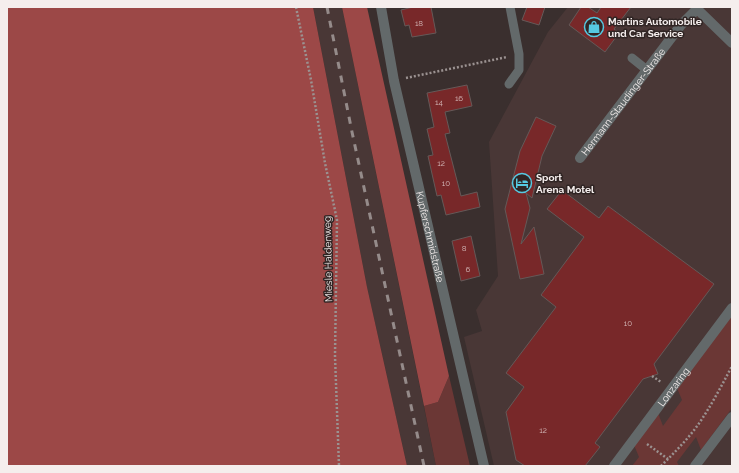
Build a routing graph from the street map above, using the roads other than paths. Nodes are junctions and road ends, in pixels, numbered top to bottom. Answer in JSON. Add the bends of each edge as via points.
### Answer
{"nodes":[{"id":1,"x":381,"y":7,"type":"edge"},
{"id":2,"x":510,"y":7,"type":"edge"},
{"id":3,"x":696,"y":8,"type":"edge"},
{"id":4,"x":732,"y":43,"type":"edge"},
{"id":5,"x":632,"y":58,"type":"dead end"},
{"id":6,"x":647,"y":70,"type":"junction"},
{"id":7,"x":509,"y":84,"type":"dead end"},
{"id":8,"x":580,"y":158,"type":"dead end"},
{"id":9,"x":732,"y":308,"type":"edge"},
{"id":10,"x":732,"y":417,"type":"edge"},
{"id":11,"x":484,"y":466,"type":"edge"},
{"id":12,"x":614,"y":466,"type":"edge"},
{"id":13,"x":695,"y":466,"type":"edge"}],
"edges":[{"from":1,"to":11,"type":"street","name":"Kupferschmidstraße","via":[[394,81]]},
{"from":2,"to":7,"type":"lane","via":[[519,54],[519,70]]},
{"from":3,"to":4,"type":"street","name":"Hermann-Staudinger-Straße"},
{"from":3,"to":6,"type":"street","name":"Hermann-Staudinger-Straße"},
{"from":5,"to":6,"type":"lane"},
{"from":6,"to":8,"type":"street","name":"Hermann-Staudinger-Straße"},
{"from":9,"to":12,"type":"street","name":"Lonzaring"},
{"from":10,"to":13,"type":"street"}]}
